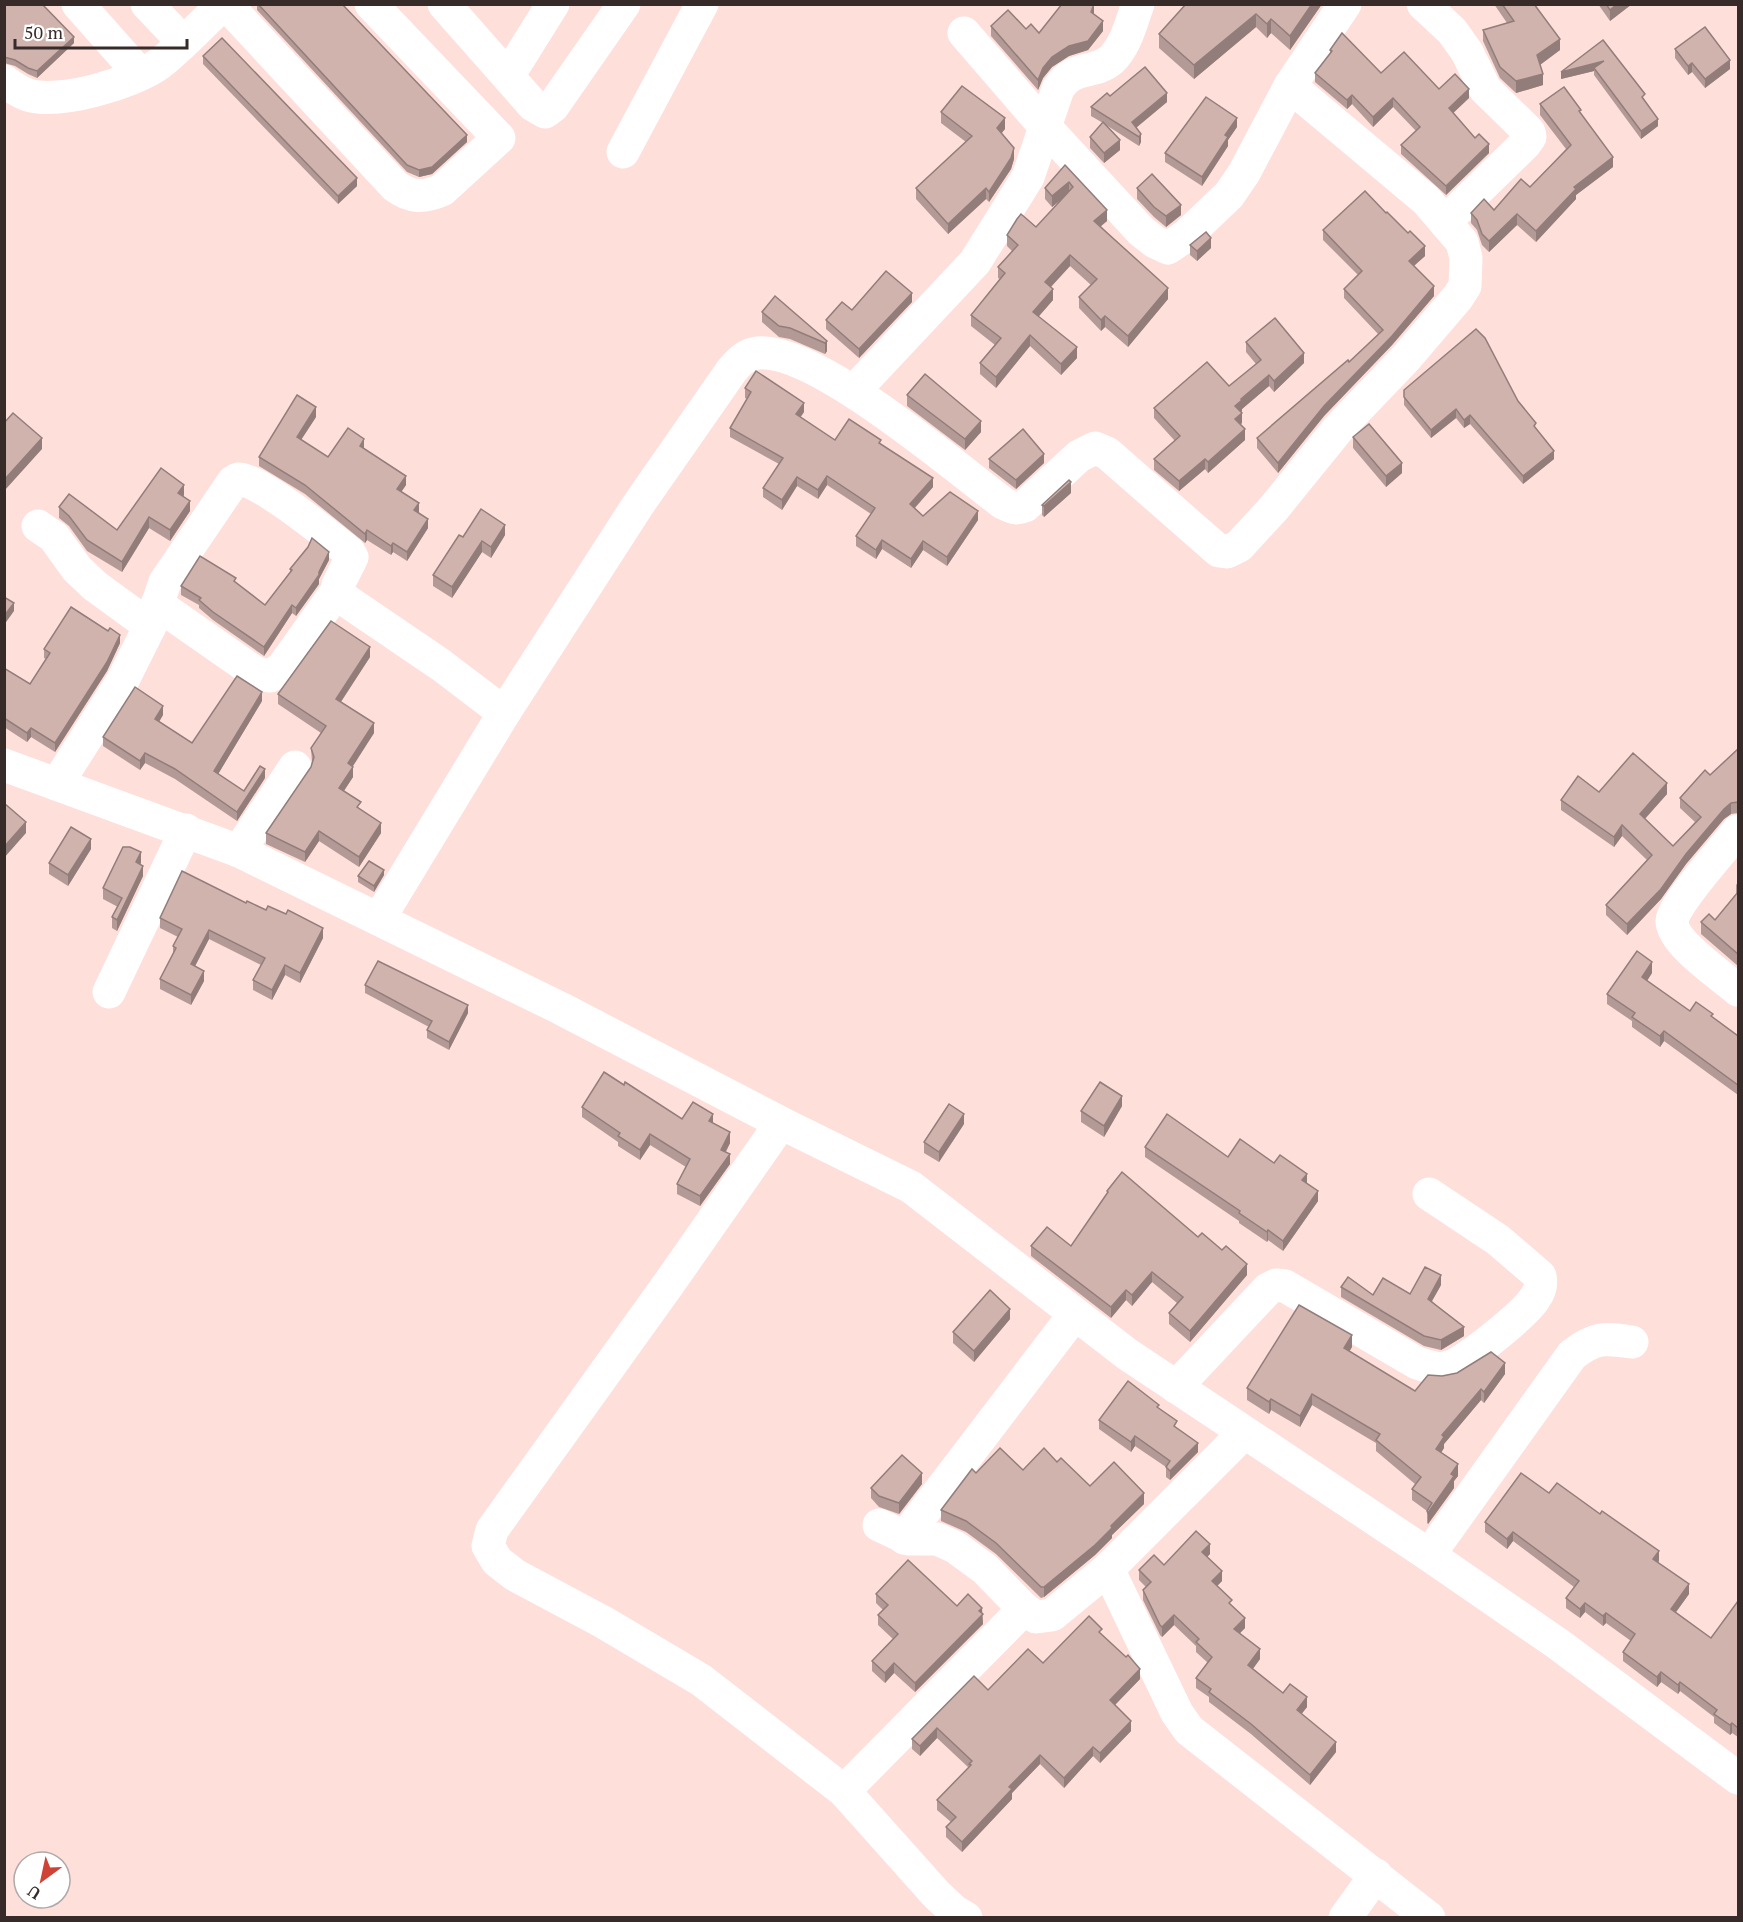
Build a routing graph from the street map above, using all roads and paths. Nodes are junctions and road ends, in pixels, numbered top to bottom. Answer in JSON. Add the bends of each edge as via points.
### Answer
{"nodes":[{"id":1,"x":78,"y":4,"type":"edge"},
{"id":2,"x":147,"y":4,"type":"edge"},
{"id":3,"x":225,"y":4,"type":"edge"},
{"id":4,"x":371,"y":4,"type":"edge"},
{"id":5,"x":444,"y":4,"type":"edge"},
{"id":6,"x":553,"y":4,"type":"edge"},
{"id":7,"x":624,"y":4,"type":"edge"},
{"id":8,"x":702,"y":4,"type":"edge"},
{"id":9,"x":1138,"y":4,"type":"edge"},
{"id":10,"x":1345,"y":4,"type":"edge"},
{"id":11,"x":1423,"y":4,"type":"edge"},
{"id":12,"x":964,"y":33,"type":"dead end"},
{"id":13,"x":183,"y":42,"type":"junction"},
{"id":14,"x":140,"y":75,"type":"junction"},
{"id":15,"x":508,"y":76,"type":"junction"},
{"id":16,"x":4,"y":81,"type":"edge"},
{"id":17,"x":1290,"y":86,"type":"junction"},
{"id":18,"x":1046,"y":128,"type":"junction"},
{"id":19,"x":623,"y":152,"type":"dead end"},
{"id":20,"x":1444,"y":222,"type":"junction"},
{"id":21,"x":854,"y":391,"type":"junction"},
{"id":22,"x":38,"y":526,"type":"dead end"},
{"id":23,"x":337,"y":591,"type":"junction"},
{"id":24,"x":154,"y":615,"type":"junction"},
{"id":25,"x":504,"y":713,"type":"junction"},
{"id":26,"x":4,"y":765,"type":"edge"},
{"id":27,"x":295,"y":767,"type":"dead end"},
{"id":28,"x":57,"y":784,"type":"junction"},
{"id":29,"x":186,"y":830,"type":"junction"},
{"id":30,"x":1738,"y":831,"type":"edge"},
{"id":31,"x":239,"y":851,"type":"junction"},
{"id":32,"x":379,"y":919,"type":"junction"},
{"id":33,"x":1738,"y":990,"type":"edge"},
{"id":34,"x":109,"y":992,"type":"dead end"},
{"id":35,"x":781,"y":1123,"type":"junction"},
{"id":36,"x":1429,"y":1194,"type":"dead end"},
{"id":37,"x":1074,"y":1315,"type":"junction"},
{"id":38,"x":1632,"y":1342,"type":"dead end"},
{"id":39,"x":1176,"y":1387,"type":"junction"},
{"id":40,"x":1244,"y":1433,"type":"junction"},
{"id":41,"x":1429,"y":1555,"type":"junction"},
{"id":42,"x":1108,"y":1569,"type":"junction"},
{"id":43,"x":1024,"y":1609,"type":"junction"},
{"id":44,"x":1738,"y":1778,"type":"edge"},
{"id":45,"x":844,"y":1791,"type":"junction"},
{"id":46,"x":1376,"y":1875,"type":"junction"},
{"id":47,"x":966,"y":1917,"type":"edge"},
{"id":48,"x":1346,"y":1917,"type":"edge"},
{"id":49,"x":1426,"y":1917,"type":"edge"}],
"edges":[{"from":1,"to":14,"type":"street"},
{"from":2,"to":13,"type":"street"},
{"from":3,"to":4,"type":"street","via":[[395,186],[418,197],[432,195],[504,133]]},
{"from":3,"to":13,"type":"street"},
{"from":5,"to":15,"type":"street"},
{"from":6,"to":15,"type":"street"},
{"from":7,"to":15,"type":"street","via":[[549,110],[539,110]]},
{"from":8,"to":19,"type":"street"},
{"from":9,"to":18,"type":"street","via":[[1124,43],[1110,60],[1073,73],[1063,82]]},
{"from":10,"to":17,"type":"street"},
{"from":11,"to":20,"type":"street","via":[[1452,31],[1485,90],[1530,137]]},
{"from":12,"to":18,"type":"street"},
{"from":13,"to":14,"type":"street"},
{"from":14,"to":16,"type":"street","via":[[62,97],[30,96]]},
{"from":17,"to":18,"type":"street","via":[[1229,195],[1168,248],[1141,231]]},
{"from":17,"to":20,"type":"street","via":[[1426,200]]},
{"from":18,"to":21,"type":"street","via":[[1028,177],[975,262]]},
{"from":20,"to":21,"type":"street","via":[[1462,242],[1466,258],[1465,286],[1458,297],[1234,550],[1220,551],[1213,546],[1107,453],[1095,448],[1079,456],[1025,506],[1012,507]]},
{"from":21,"to":25,"type":"street","via":[[788,357],[757,352],[739,362],[638,505]]},
{"from":22,"to":24,"type":"street","via":[[54,537],[95,586]]},
{"from":23,"to":24,"type":"street","via":[[282,668],[270,676],[256,673]]},
{"from":23,"to":24,"type":"street","via":[[352,557],[349,552],[268,493],[238,479],[165,582]]},
{"from":23,"to":25,"type":"street"},
{"from":24,"to":28,"type":"street","via":[[123,680]]},
{"from":25,"to":32,"type":"street"},
{"from":26,"to":28,"type":"street"},
{"from":27,"to":31,"type":"street"},
{"from":28,"to":29,"type":"street"},
{"from":29,"to":31,"type":"street"},
{"from":29,"to":34,"type":"street"},
{"from":30,"to":33,"type":"street","via":[[1672,920],[1687,946]]},
{"from":31,"to":32,"type":"street"},
{"from":32,"to":35,"type":"street"},
{"from":35,"to":37,"type":"street","via":[[911,1187]]},
{"from":35,"to":45,"type":"street","via":[[492,1530],[488,1546],[515,1575],[700,1680]]},
{"from":36,"to":39,"type":"street","via":[[1498,1240],[1540,1276],[1541,1287],[1529,1306],[1471,1354],[1448,1368],[1417,1363],[1285,1286],[1276,1285]]},
{"from":37,"to":39,"type":"street"},
{"from":37,"to":43,"type":"street","via":[[891,1531],[914,1540],[937,1539],[955,1547],[985,1569]]},
{"from":38,"to":41,"type":"street","via":[[1594,1340],[1572,1355]]},
{"from":39,"to":40,"type":"street"},
{"from":40,"to":41,"type":"street"},
{"from":40,"to":42,"type":"street"},
{"from":41,"to":44,"type":"street","via":[[1558,1644]]},
{"from":42,"to":43,"type":"street","via":[[1052,1615],[1036,1617]]},
{"from":42,"to":46,"type":"street","via":[[1189,1731]]},
{"from":43,"to":45,"type":"street"},
{"from":45,"to":47,"type":"street","via":[[936,1894]]},
{"from":46,"to":48,"type":"street"},
{"from":46,"to":49,"type":"street"}]}
